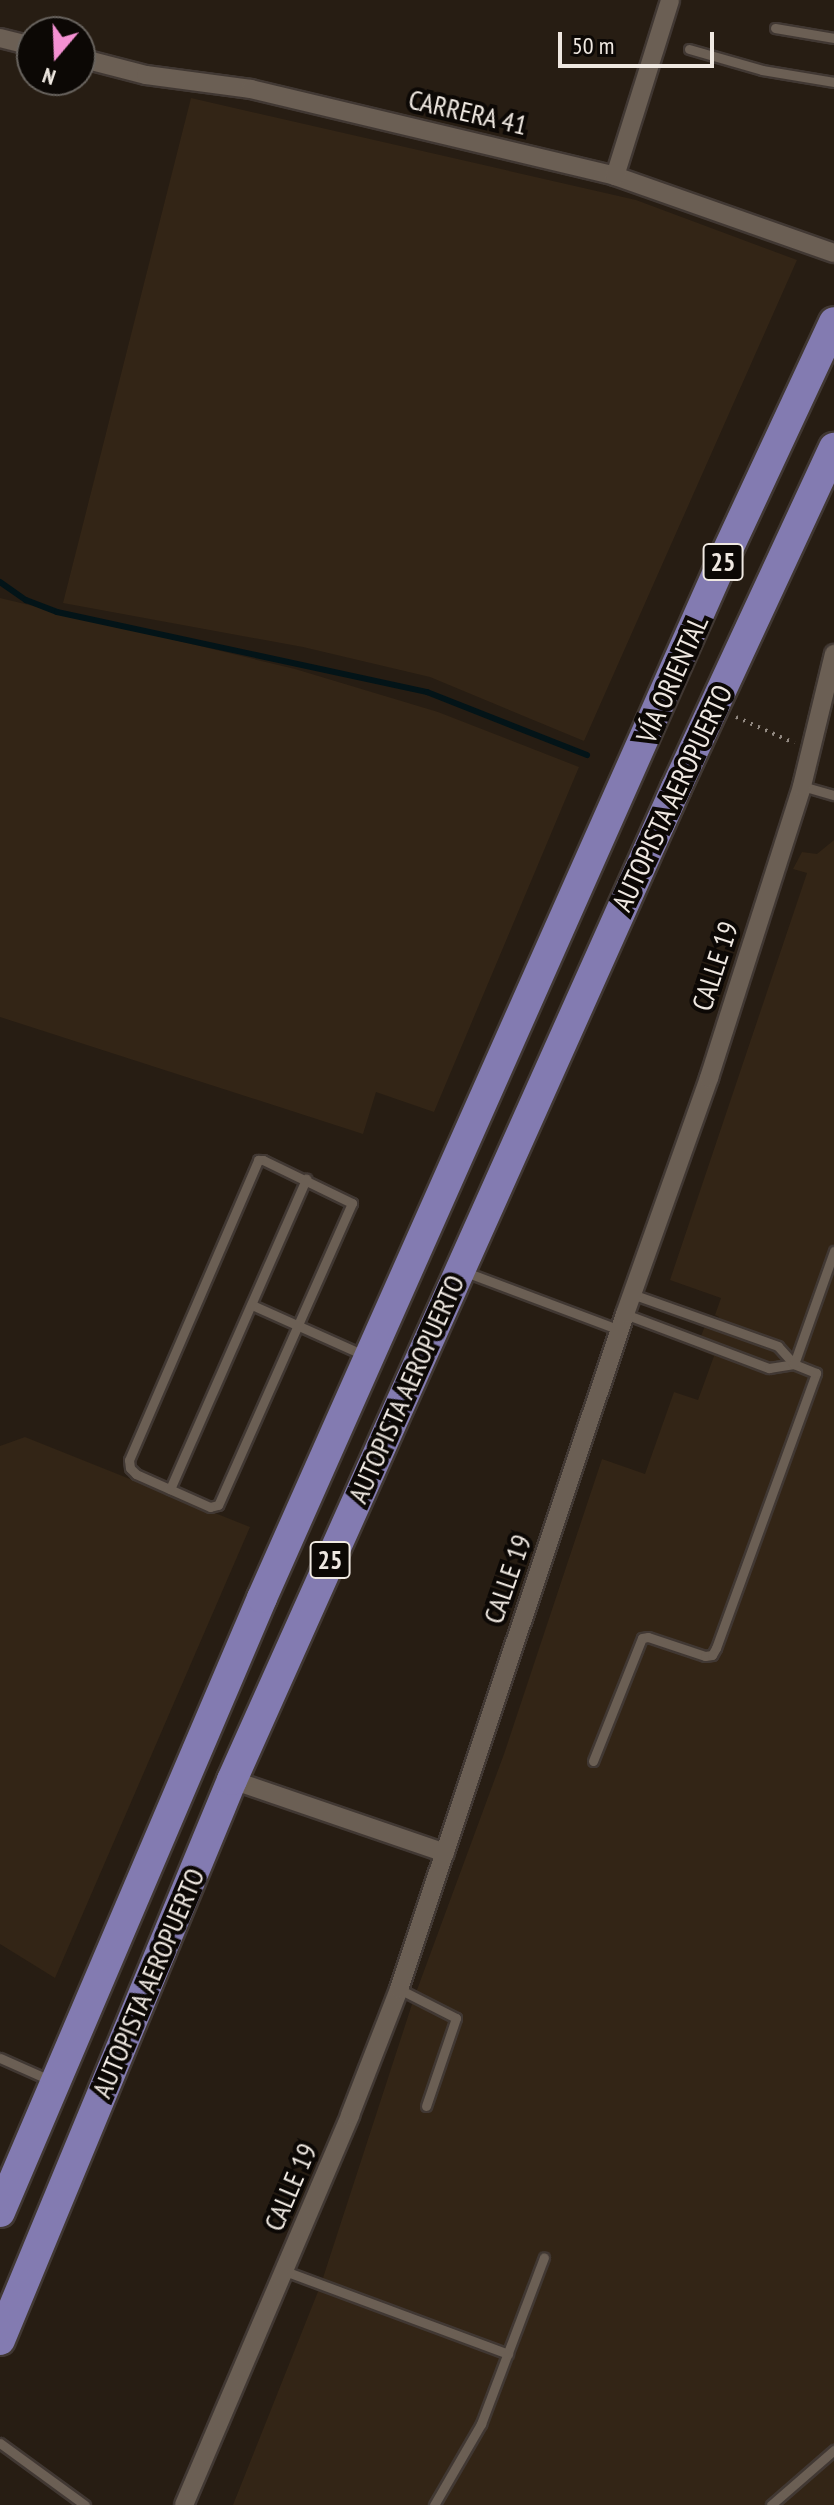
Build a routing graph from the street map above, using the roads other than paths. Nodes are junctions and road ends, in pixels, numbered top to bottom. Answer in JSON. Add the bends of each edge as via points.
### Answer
{"nodes":[{"id":1,"x":670,"y":0,"type":"edge"},
{"id":2,"x":775,"y":28,"type":"dead end"},
{"id":3,"x":834,"y":38,"type":"edge"},
{"id":4,"x":689,"y":49,"type":"dead end"},
{"id":5,"x":96,"y":62,"type":"edge"},
{"id":6,"x":834,"y":82,"type":"edge"},
{"id":7,"x":615,"y":176,"type":"junction"},
{"id":8,"x":834,"y":253,"type":"edge"},
{"id":9,"x":834,"y":322,"type":"edge"},
{"id":10,"x":834,"y":448,"type":"edge"},
{"id":11,"x":834,"y":654,"type":"edge"},
{"id":12,"x":630,"y":774,"type":"joint"},
{"id":13,"x":802,"y":786,"type":"junction"},
{"id":14,"x":834,"y":795,"type":"edge"},
{"id":15,"x":306,"y":1179,"type":"junction"},
{"id":16,"x":834,"y":1251,"type":"edge"},
{"id":17,"x":459,"y":1269,"type":"junction"},
{"id":18,"x":632,"y":1294,"type":"junction"},
{"id":19,"x":252,"y":1305,"type":"junction"},
{"id":20,"x":623,"y":1322,"type":"junction"},
{"id":21,"x":296,"y":1325,"type":"junction"},
{"id":22,"x":369,"y":1358,"type":"junction"},
{"id":23,"x":794,"y":1364,"type":"junction"},
{"id":24,"x":170,"y":1489,"type":"junction"},
{"id":25,"x":593,"y":1761,"type":"dead end"},
{"id":26,"x":232,"y":1780,"type":"junction"},
{"id":27,"x":445,"y":1853,"type":"junction"},
{"id":28,"x":399,"y":1989,"type":"junction"},
{"id":29,"x":0,"y":2058,"type":"edge"},
{"id":30,"x":55,"y":2082,"type":"junction"},
{"id":31,"x":426,"y":2106,"type":"dead end"},
{"id":32,"x":0,"y":2212,"type":"edge"},
{"id":33,"x":544,"y":2257,"type":"dead end"},
{"id":34,"x":285,"y":2271,"type":"junction"},
{"id":35,"x":0,"y":2340,"type":"edge"},
{"id":36,"x":508,"y":2354,"type":"junction"},
{"id":37,"x":0,"y":2443,"type":"edge"},
{"id":38,"x":834,"y":2450,"type":"edge"},
{"id":39,"x":85,"y":2505,"type":"edge"},
{"id":40,"x":184,"y":2505,"type":"edge"},
{"id":41,"x":434,"y":2505,"type":"edge"},
{"id":42,"x":771,"y":2505,"type":"edge"}],
"edges":[{"from":1,"to":7,"type":"street"},
{"from":2,"to":3,"type":"lane"},
{"from":4,"to":6,"type":"lane","via":[[762,70]]},
{"from":5,"to":7,"type":"street","name":"CARRERA 41","via":[[146,75],[251,89]]},
{"from":7,"to":8,"type":"street","name":"CARRERA 41"},
{"from":9,"to":12,"type":"highway","name":"VÍA ORIENTAL","number":"25"},
{"from":10,"to":17,"type":"highway","name":"AUTOPISTA AEROPUERTO","number":"25"},
{"from":11,"to":13,"type":"street","name":"CALLE 19"},
{"from":12,"to":22,"type":"highway","name":"AUTOPISTA AEROPUERTO","number":"25"},
{"from":13,"to":14,"type":"lane"},
{"from":13,"to":18,"type":"street","name":"CALLE 19","via":[[709,1078]]},
{"from":15,"to":19,"type":"lane"},
{"from":15,"to":21,"type":"lane","via":[[352,1203]]},
{"from":15,"to":24,"type":"lane","via":[[258,1160],[129,1460],[136,1474]]},
{"from":16,"to":23,"type":"lane"},
{"from":17,"to":20,"type":"lane"},
{"from":17,"to":26,"type":"highway","name":"AUTOPISTA AEROPUERTO","number":"25"},
{"from":18,"to":20,"type":"street","name":"CALLE 19"},
{"from":18,"to":23,"type":"lane","via":[[778,1346]]},
{"from":19,"to":21,"type":"lane"},
{"from":19,"to":24,"type":"lane"},
{"from":20,"to":23,"type":"lane","via":[[769,1368]]},
{"from":20,"to":27,"type":"street","name":"CALLE 19"},
{"from":21,"to":22,"type":"lane"},
{"from":21,"to":24,"type":"lane","via":[[218,1505],[210,1507]]},
{"from":22,"to":30,"type":"highway","name":"AUTOPISTA AEROPUERTO","number":"25"},
{"from":23,"to":25,"type":"lane","via":[[816,1373],[716,1648],[705,1656],[642,1638]]},
{"from":26,"to":27,"type":"street"},
{"from":26,"to":35,"type":"highway","name":"AUTOPISTA AEROPUERTO","number":"25"},
{"from":27,"to":28,"type":"street","name":"CALLE 19"},
{"from":28,"to":31,"type":"lane","via":[[456,2018]]},
{"from":28,"to":34,"type":"street","name":"CALLE 19"},
{"from":29,"to":30,"type":"lane"},
{"from":30,"to":32,"type":"highway","name":"AUTOPISTA AEROPUERTO","number":"25"},
{"from":33,"to":36,"type":"lane"},
{"from":34,"to":36,"type":"lane"},
{"from":34,"to":40,"type":"street","name":"CALLE 19"},
{"from":36,"to":41,"type":"lane","via":[[481,2424]]},
{"from":37,"to":39,"type":"lane"},
{"from":38,"to":42,"type":"lane"}]}
